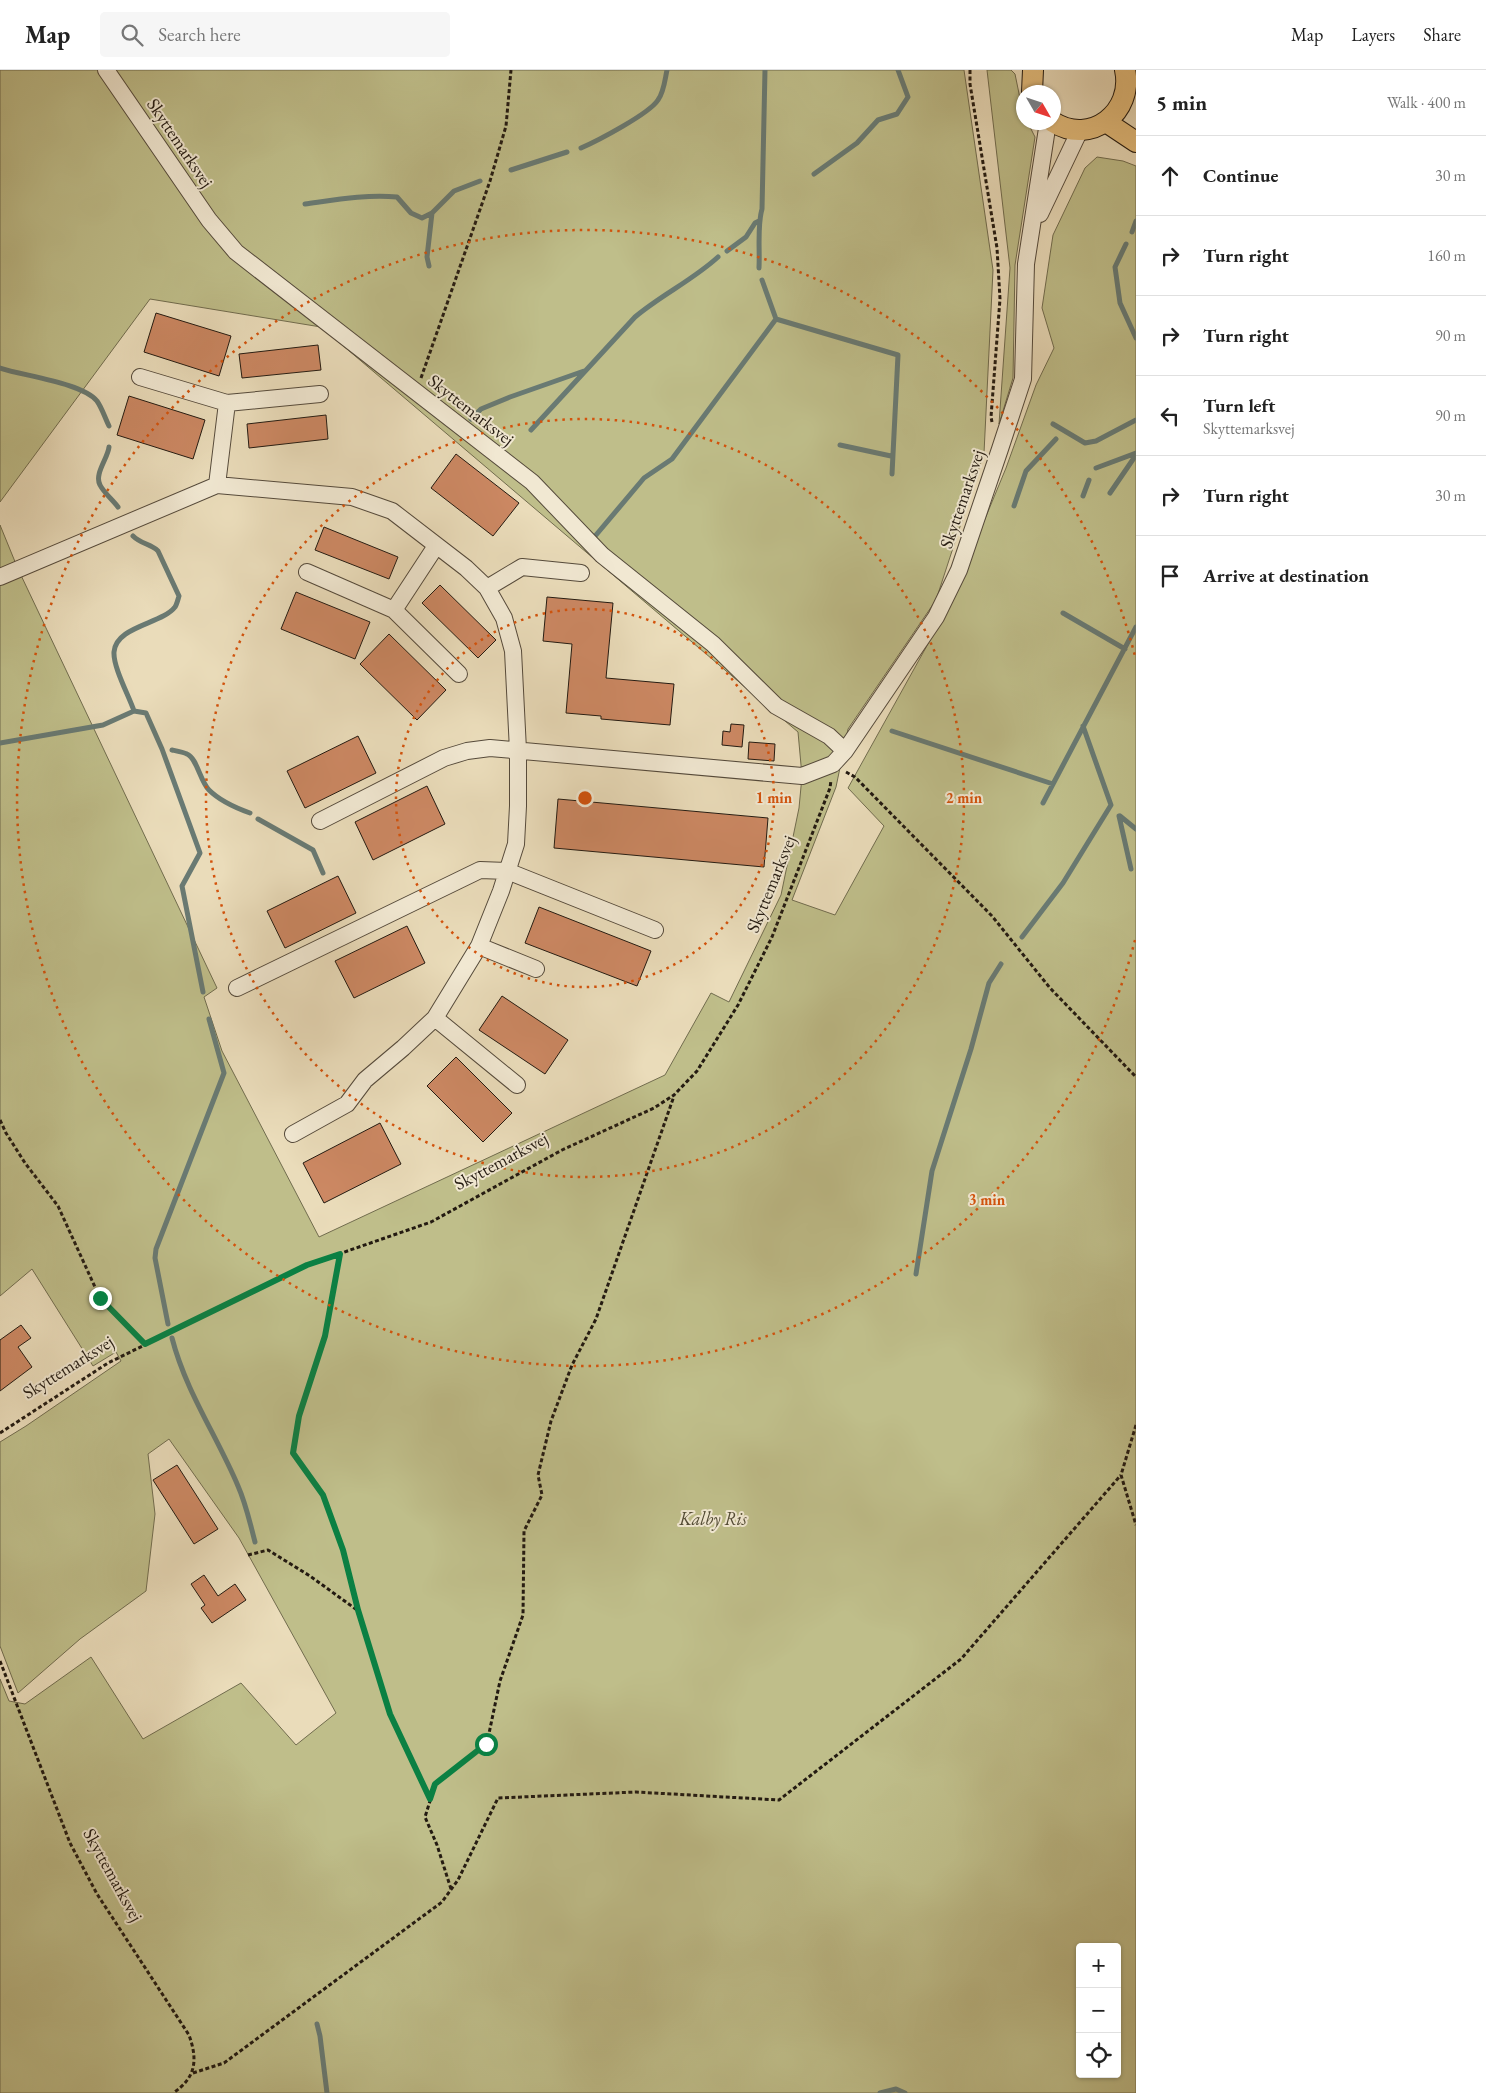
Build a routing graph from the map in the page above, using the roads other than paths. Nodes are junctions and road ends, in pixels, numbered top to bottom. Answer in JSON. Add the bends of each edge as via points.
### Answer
{"nodes":[{"id":1,"x":106,"y":70,"type":"edge"},
{"id":2,"x":1126,"y":70,"type":"edge"},
{"id":3,"x":1131,"y":96,"type":"edge"},
{"id":4,"x":1106,"y":122,"type":"junction"},
{"id":5,"x":1061,"y":126,"type":"edge"},
{"id":6,"x":1047,"y":130,"type":"edge"},
{"id":7,"x":1080,"y":130,"type":"junction"},
{"id":8,"x":1136,"y":142,"type":"edge"},
{"id":9,"x":1032,"y":230,"type":"junction"},
{"id":10,"x":140,"y":377,"type":"dead end"},
{"id":11,"x":320,"y":394,"type":"dead end"},
{"id":12,"x":227,"y":403,"type":"junction"},
{"id":13,"x":217,"y":485,"type":"junction"},
{"id":14,"x":436,"y":546,"type":"junction"},
{"id":15,"x":308,"y":572,"type":"dead end"},
{"id":16,"x":581,"y":573,"type":"dead end"},
{"id":17,"x":0,"y":576,"type":"edge"},
{"id":18,"x":487,"y":588,"type":"junction"},
{"id":19,"x":394,"y":610,"type":"junction"},
{"id":20,"x":459,"y":674,"type":"dead end"},
{"id":21,"x":518,"y":750,"type":"junction"},
{"id":22,"x":845,"y":751,"type":"junction"},
{"id":23,"x":320,"y":821,"type":"dead end"},
{"id":24,"x":507,"y":871,"type":"junction"},
{"id":25,"x":655,"y":930,"type":"dead end"},
{"id":26,"x":479,"y":946,"type":"junction"},
{"id":27,"x":536,"y":969,"type":"dead end"},
{"id":28,"x":237,"y":988,"type":"dead end"},
{"id":29,"x":435,"y":1018,"type":"junction"},
{"id":30,"x":517,"y":1085,"type":"dead end"},
{"id":31,"x":293,"y":1134,"type":"dead end"}],
"edges":[{"from":1,"to":22,"type":"street","name":"Skyttemarksvej","via":[[209,220],[236,252],[532,482],[602,555],[712,644],[776,706],[829,736]]},
{"from":2,"to":3,"type":"main road"},
{"from":3,"to":4,"type":"main road"},
{"from":4,"to":7,"type":"main road"},
{"from":4,"to":8,"type":"main road"},
{"from":5,"to":7,"type":"main road"},
{"from":6,"to":9,"type":"street","name":"Skyttemarksvej"},
{"from":7,"to":9,"type":"street","name":"Skyttemarksvej"},
{"from":9,"to":22,"type":"street","name":"Skyttemarksvej","via":[[1026,264],[1023,379],[959,570],[936,617]]},
{"from":10,"to":12,"type":"street"},
{"from":11,"to":12,"type":"street"},
{"from":12,"to":13,"type":"street"},
{"from":13,"to":14,"type":"street","via":[[352,497],[392,511]]},
{"from":13,"to":17,"type":"street"},
{"from":14,"to":18,"type":"street"},
{"from":14,"to":19,"type":"street"},
{"from":15,"to":19,"type":"street"},
{"from":16,"to":18,"type":"street","via":[[522,566]]},
{"from":18,"to":21,"type":"street","via":[[504,618],[513,651]]},
{"from":19,"to":20,"type":"street"},
{"from":21,"to":22,"type":"street","name":"Skyttemarksvej","via":[[802,776],[833,764]]},
{"from":21,"to":23,"type":"street","via":[[467,750],[444,758]]},
{"from":21,"to":24,"type":"street","via":[[516,844]]},
{"from":24,"to":25,"type":"street"},
{"from":24,"to":26,"type":"street"},
{"from":24,"to":28,"type":"street","via":[[480,870]]},
{"from":26,"to":27,"type":"street"},
{"from":26,"to":29,"type":"street"},
{"from":29,"to":30,"type":"street"},
{"from":29,"to":31,"type":"street","via":[[365,1080],[347,1104]]}]}
